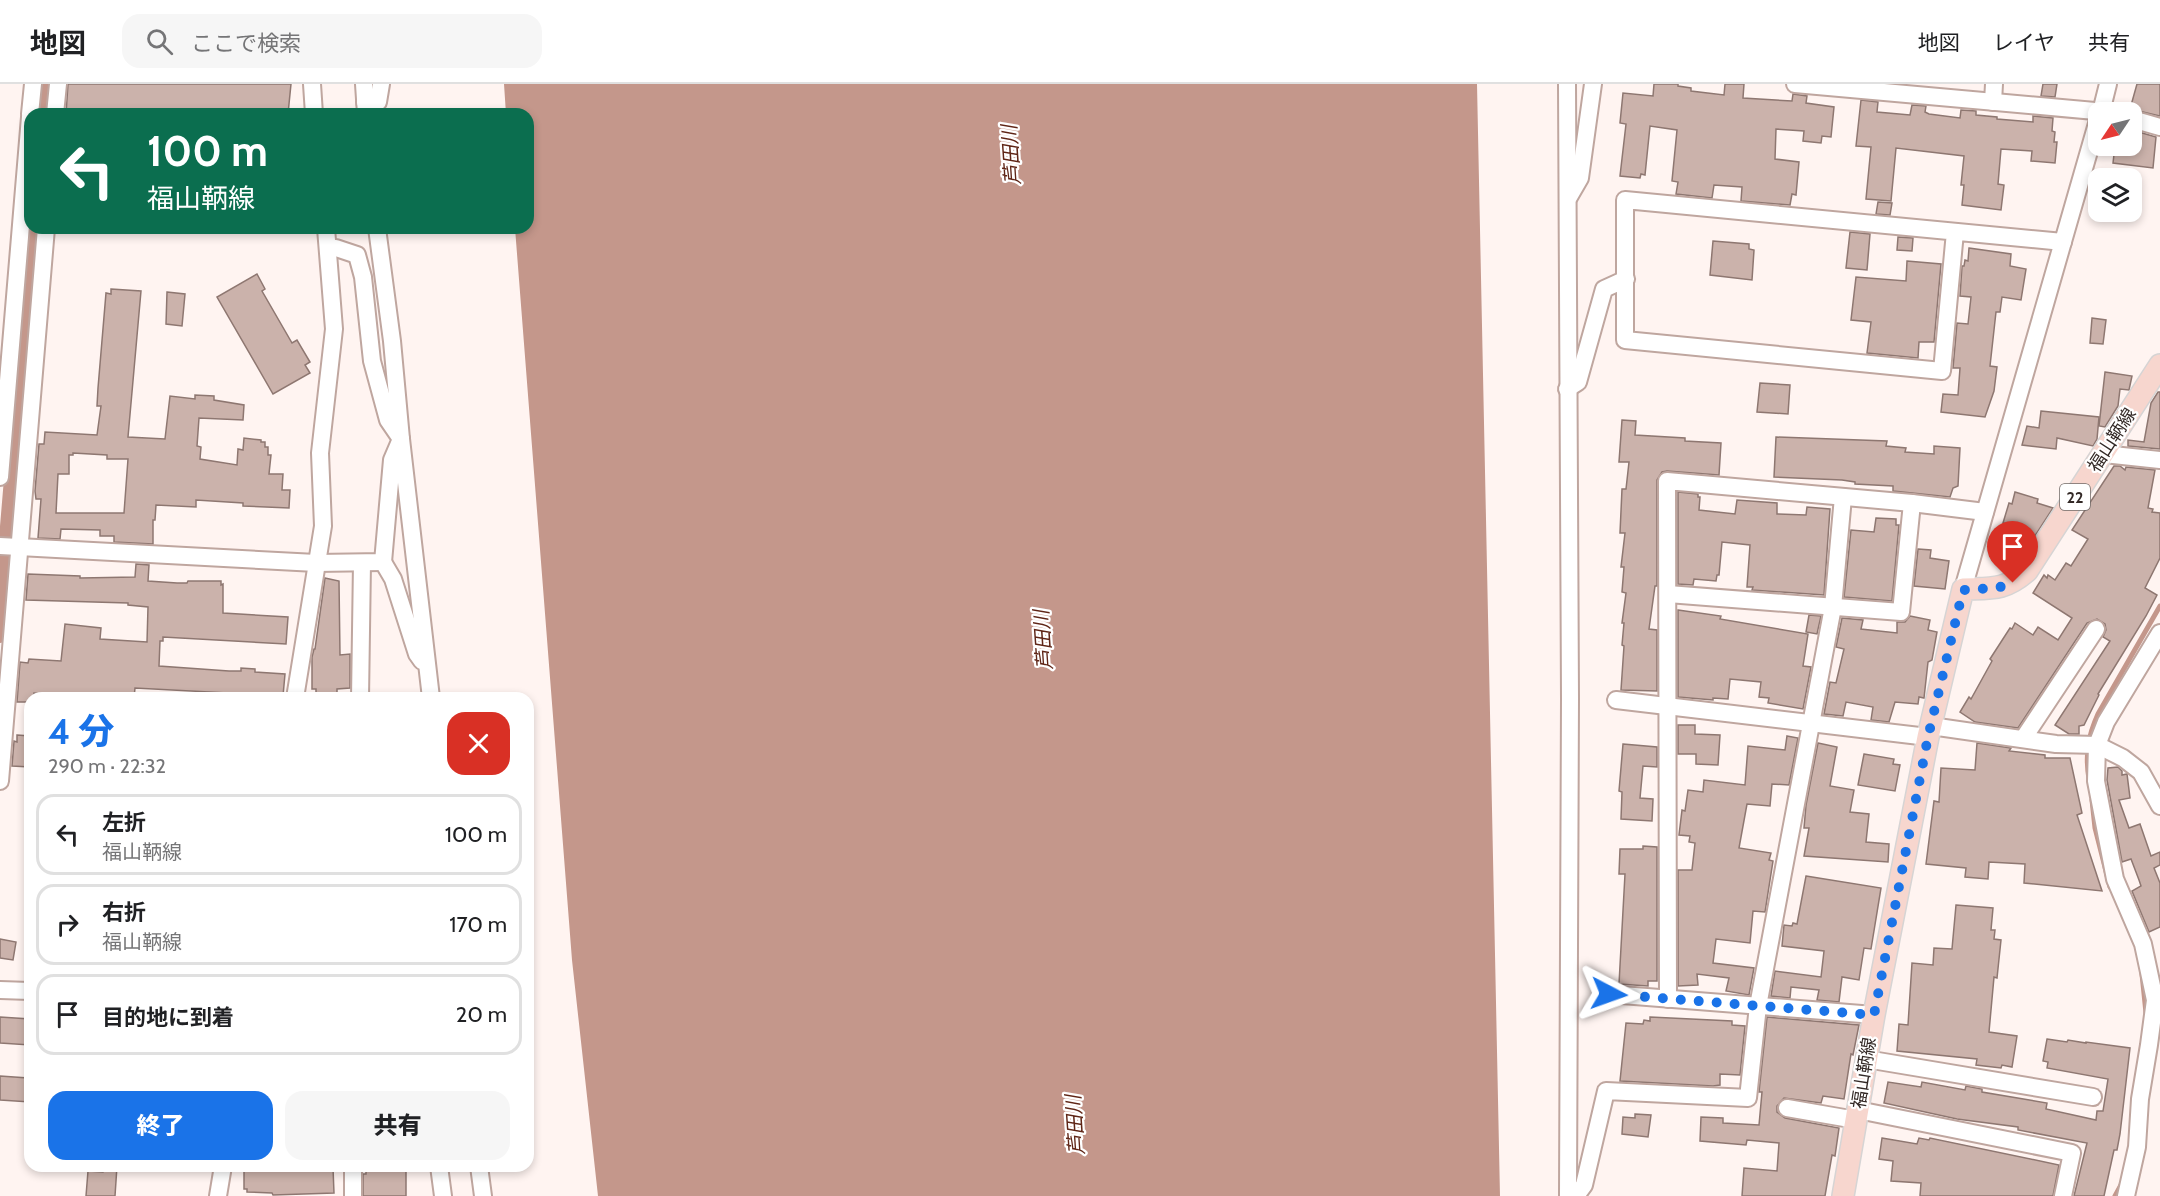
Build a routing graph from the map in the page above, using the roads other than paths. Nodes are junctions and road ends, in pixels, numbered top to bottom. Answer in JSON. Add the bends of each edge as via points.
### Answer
{"nodes":[{"id":1,"x":33,"y":84,"type":"edge"},
{"id":2,"x":58,"y":84,"type":"edge"},
{"id":3,"x":312,"y":84,"type":"edge"},
{"id":4,"x":364,"y":84,"type":"edge"},
{"id":5,"x":381,"y":84,"type":"edge"},
{"id":6,"x":1567,"y":84,"type":"edge"},
{"id":7,"x":1593,"y":84,"type":"edge"},
{"id":8,"x":1795,"y":84,"type":"edge"},
{"id":9,"x":1994,"y":84,"type":"edge"},
{"id":10,"x":2108,"y":84,"type":"edge"},
{"id":11,"x":1993,"y":102,"type":"junction"},
{"id":12,"x":2104,"y":102,"type":"edge"},
{"id":13,"x":31,"y":108,"type":"edge"},
{"id":14,"x":56,"y":108,"type":"edge"},
{"id":15,"x":314,"y":108,"type":"edge"},
{"id":16,"x":365,"y":108,"type":"edge"},
{"id":17,"x":2088,"y":112,"type":"edge"},
{"id":18,"x":2142,"y":122,"type":"edge"},
{"id":19,"x":2160,"y":127,"type":"edge"},
{"id":20,"x":2089,"y":156,"type":"edge"},
{"id":21,"x":1567,"y":201,"type":"junction"},
{"id":22,"x":1955,"y":232,"type":"junction"},
{"id":23,"x":25,"y":234,"type":"edge"},
{"id":24,"x":44,"y":234,"type":"edge"},
{"id":25,"x":327,"y":234,"type":"edge"},
{"id":26,"x":378,"y":234,"type":"edge"},
{"id":27,"x":2063,"y":242,"type":"junction"},
{"id":28,"x":328,"y":248,"type":"junction"},
{"id":29,"x":1626,"y":279,"type":"junction"},
{"id":30,"x":21,"y":328,"type":"edge"},
{"id":31,"x":2160,"y":365,"type":"edge"},
{"id":32,"x":1567,"y":389,"type":"junction"},
{"id":33,"x":401,"y":440,"type":"junction"},
{"id":34,"x":2104,"y":454,"type":"junction"},
{"id":35,"x":2160,"y":460,"type":"edge"},
{"id":36,"x":0,"y":477,"type":"edge"},
{"id":37,"x":1843,"y":497,"type":"junction"},
{"id":38,"x":1912,"y":503,"type":"junction"},
{"id":39,"x":1985,"y":512,"type":"junction"},
{"id":40,"x":8,"y":547,"type":"edge"},
{"id":41,"x":383,"y":562,"type":"junction"},
{"id":42,"x":316,"y":563,"type":"junction"},
{"id":43,"x":362,"y":563,"type":"junction"},
{"id":44,"x":1963,"y":590,"type":"junction"},
{"id":45,"x":1668,"y":594,"type":"junction"},
{"id":46,"x":1833,"y":607,"type":"junction"},
{"id":47,"x":2096,"y":629,"type":"dead end"},
{"id":48,"x":2160,"y":633,"type":"edge"},
{"id":49,"x":428,"y":668,"type":"junction"},
{"id":50,"x":296,"y":692,"type":"edge"},
{"id":51,"x":360,"y":692,"type":"edge"},
{"id":52,"x":430,"y":692,"type":"edge"},
{"id":53,"x":1616,"y":700,"type":"dead end"},
{"id":54,"x":1667,"y":706,"type":"junction"},
{"id":55,"x":1811,"y":723,"type":"junction"},
{"id":56,"x":1929,"y":731,"type":"junction"},
{"id":57,"x":2023,"y":739,"type":"junction"},
{"id":58,"x":2091,"y":745,"type":"junction"},
{"id":59,"x":0,"y":781,"type":"edge"},
{"id":60,"x":2160,"y":806,"type":"edge"},
{"id":61,"x":0,"y":990,"type":"edge"},
{"id":62,"x":24,"y":991,"type":"edge"},
{"id":63,"x":1609,"y":994,"type":"dead end"},
{"id":64,"x":1668,"y":999,"type":"junction"},
{"id":65,"x":1758,"y":1006,"type":"junction"},
{"id":66,"x":1874,"y":1015,"type":"junction"},
{"id":67,"x":1866,"y":1059,"type":"junction"},
{"id":68,"x":2093,"y":1097,"type":"dead end"},
{"id":69,"x":1787,"y":1108,"type":"dead end"},
{"id":70,"x":1857,"y":1115,"type":"junction"},
{"id":71,"x":222,"y":1172,"type":"edge"},
{"id":72,"x":353,"y":1172,"type":"edge"},
{"id":73,"x":440,"y":1172,"type":"edge"},
{"id":74,"x":480,"y":1172,"type":"edge"},
{"id":75,"x":218,"y":1196,"type":"edge"},
{"id":76,"x":353,"y":1196,"type":"edge"},
{"id":77,"x":443,"y":1196,"type":"edge"},
{"id":78,"x":483,"y":1196,"type":"edge"},
{"id":79,"x":1568,"y":1196,"type":"edge"},
{"id":80,"x":1576,"y":1196,"type":"edge"},
{"id":81,"x":1843,"y":1196,"type":"edge"},
{"id":82,"x":2063,"y":1196,"type":"edge"},
{"id":83,"x":2126,"y":1196,"type":"edge"}],
"edges":[{"from":1,"to":13,"type":"street"},
{"from":2,"to":14,"type":"street"},
{"from":3,"to":15,"type":"street"},
{"from":4,"to":16,"type":"street"},
{"from":5,"to":16,"type":"street","via":[[378,102]]},
{"from":6,"to":21,"type":"street"},
{"from":7,"to":21,"type":"street","via":[[1580,178]]},
{"from":8,"to":11,"type":"street"},
{"from":9,"to":11,"type":"street"},
{"from":10,"to":12,"type":"street"},
{"from":11,"to":17,"type":"street"},
{"from":18,"to":19,"type":"street"},
{"from":20,"to":27,"type":"street"},
{"from":21,"to":32,"type":"street"},
{"from":22,"to":27,"type":"street"},
{"from":22,"to":29,"type":"street","via":[[1625,200]]},
{"from":22,"to":29,"type":"street","via":[[1942,371],[1625,340]]},
{"from":23,"to":30,"type":"street"},
{"from":24,"to":30,"type":"street"},
{"from":25,"to":28,"type":"street"},
{"from":26,"to":33,"type":"street"},
{"from":27,"to":39,"type":"street"},
{"from":28,"to":33,"type":"street","via":[[357,255],[372,361],[388,420]]},
{"from":28,"to":42,"type":"street","via":[[334,329],[320,453],[323,526]]},
{"from":29,"to":32,"type":"street","via":[[1604,289],[1578,382]]},
{"from":30,"to":36,"type":"street"},
{"from":30,"to":40,"type":"street"},
{"from":31,"to":34,"type":"main road","name":"福山鞆線","number":"22"},
{"from":32,"to":79,"type":"street"},
{"from":33,"to":41,"type":"street","via":[[392,460]]},
{"from":33,"to":49,"type":"street"},
{"from":34,"to":35,"type":"street"},
{"from":34,"to":44,"type":"main road","name":"福山鞆線","number":"22","via":[[2027,571],[2013,583],[1997,588]]},
{"from":37,"to":38,"type":"street"},
{"from":37,"to":45,"type":"street","via":[[1667,481]]},
{"from":37,"to":46,"type":"street"},
{"from":38,"to":39,"type":"street"},
{"from":38,"to":46,"type":"street","via":[[1901,612]]},
{"from":39,"to":44,"type":"street"},
{"from":40,"to":42,"type":"street"},
{"from":40,"to":59,"type":"street"},
{"from":41,"to":43,"type":"street"},
{"from":41,"to":49,"type":"street","via":[[393,579],[417,654]]},
{"from":42,"to":43,"type":"street"},
{"from":42,"to":50,"type":"street"},
{"from":43,"to":51,"type":"street"},
{"from":44,"to":56,"type":"main road","name":"福山鞆線"},
{"from":45,"to":46,"type":"street"},
{"from":45,"to":54,"type":"street"},
{"from":46,"to":55,"type":"street"},
{"from":47,"to":57,"type":"street"},
{"from":48,"to":58,"type":"street"},
{"from":49,"to":52,"type":"street"},
{"from":53,"to":54,"type":"street"},
{"from":54,"to":55,"type":"street"},
{"from":54,"to":64,"type":"street"},
{"from":55,"to":56,"type":"street"},
{"from":55,"to":65,"type":"street"},
{"from":56,"to":57,"type":"street"},
{"from":56,"to":66,"type":"main road","name":"福山鞆線"},
{"from":57,"to":58,"type":"street"},
{"from":58,"to":60,"type":"street","via":[[2123,758],[2141,772]]},
{"from":58,"to":83,"type":"street","via":[[2115,879],[2144,944],[2154,1000],[2140,1099],[2138,1147]]},
{"from":61,"to":62,"type":"street"},
{"from":63,"to":64,"type":"street"},
{"from":64,"to":65,"type":"street"},
{"from":65,"to":66,"type":"street"},
{"from":65,"to":80,"type":"street","via":[[1748,1098],[1606,1091],[1584,1185]]},
{"from":66,"to":67,"type":"main road","name":"福山鞆線"},
{"from":67,"to":68,"type":"street"},
{"from":67,"to":70,"type":"main road","name":"福山鞆線"},
{"from":69,"to":70,"type":"street"},
{"from":70,"to":81,"type":"main road","name":"福山鞆線"},
{"from":70,"to":82,"type":"street","via":[[2072,1153]]},
{"from":71,"to":75,"type":"street"},
{"from":72,"to":76,"type":"street"},
{"from":73,"to":77,"type":"street"},
{"from":74,"to":78,"type":"street"}]}
